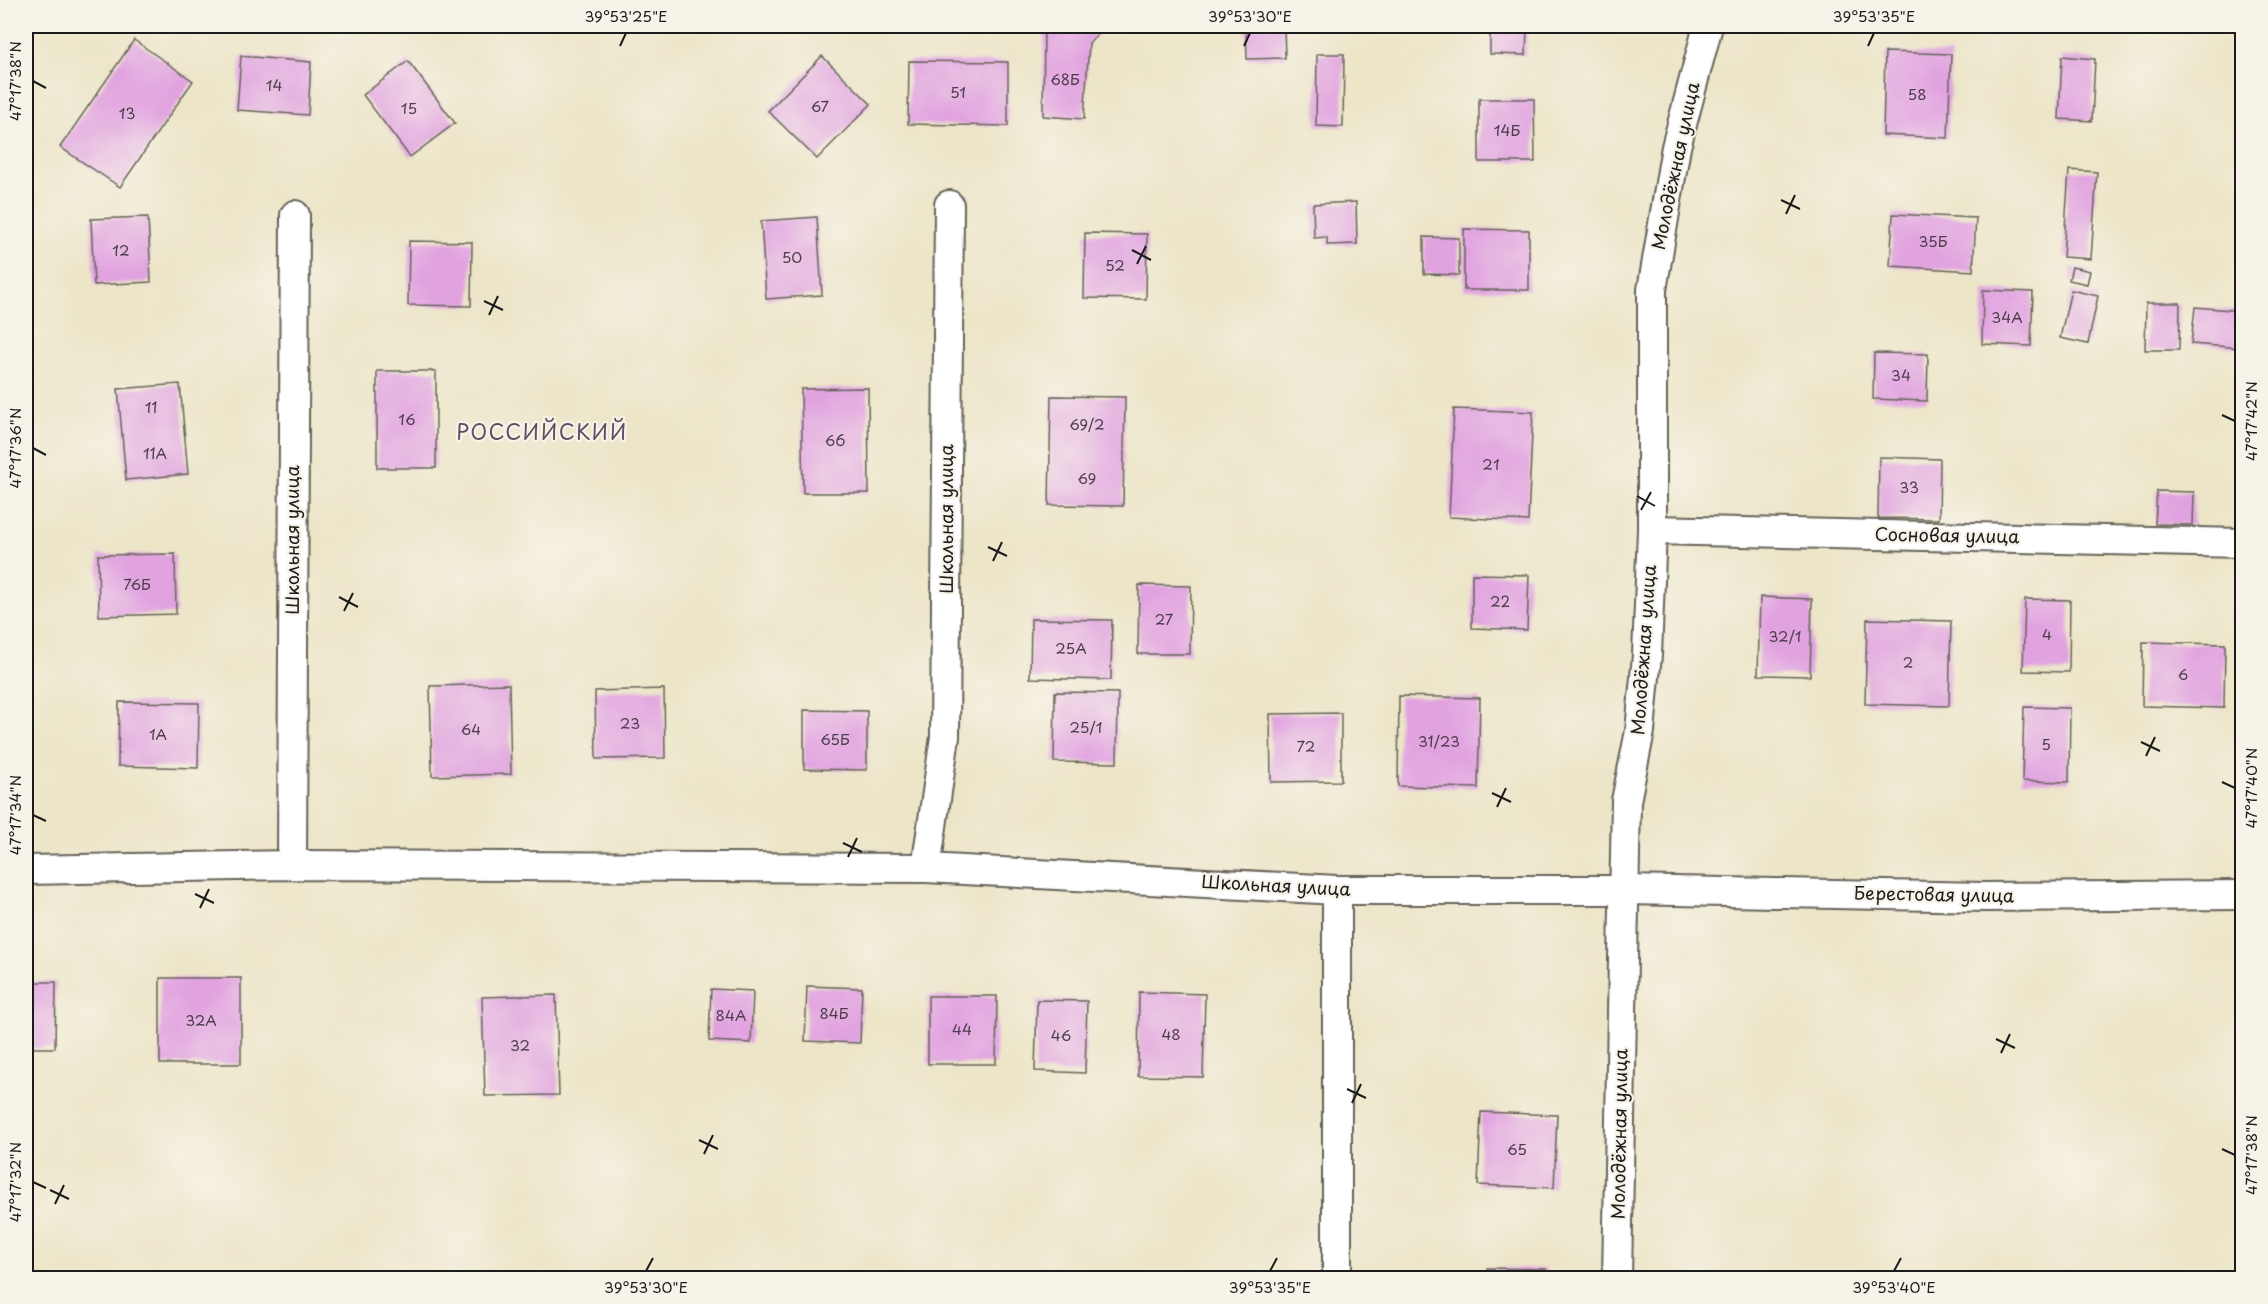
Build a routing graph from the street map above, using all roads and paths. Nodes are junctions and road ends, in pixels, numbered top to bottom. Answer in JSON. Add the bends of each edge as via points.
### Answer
{"nodes":[{"id":1,"x":1708,"y":26,"type":"edge"},
{"id":2,"x":949,"y":205,"type":"dead end"},
{"id":3,"x":295,"y":215,"type":"dead end"},
{"id":4,"x":1652,"y":530,"type":"junction"},
{"id":5,"x":2242,"y":543,"type":"edge"},
{"id":6,"x":291,"y":865,"type":"junction"},
{"id":7,"x":926,"y":868,"type":"junction"},
{"id":8,"x":26,"y":870,"type":"edge"},
{"id":9,"x":1337,"y":890,"type":"junction"},
{"id":10,"x":1626,"y":890,"type":"junction"},
{"id":11,"x":2242,"y":895,"type":"edge"},
{"id":12,"x":1337,"y":1278,"type":"edge"},
{"id":13,"x":1617,"y":1278,"type":"edge"}],
"edges":[{"from":1,"to":4,"type":"street","name":"Молодёжная улица","via":[[1676,147],[1652,290]]},
{"from":2,"to":7,"type":"street","name":"Школьная улица","via":[[945,737]]},
{"from":3,"to":6,"type":"street","name":"Школьная улица"},
{"from":4,"to":5,"type":"street","name":"Сосновая улица"},
{"from":4,"to":10,"type":"street","name":"Молодёжная улица","via":[[1641,731],[1626,801]]},
{"from":6,"to":7,"type":"street","name":"Школьная улица"},
{"from":6,"to":8,"type":"street","name":"Школьная улица"},
{"from":7,"to":9,"type":"street","name":"Школьная улица"},
{"from":9,"to":10,"type":"street","name":"Школьная улица"},
{"from":9,"to":12,"type":"street"},
{"from":10,"to":11,"type":"street","name":"Берестовая улица","via":[[1985,897]]},
{"from":10,"to":13,"type":"street","name":"Молодёжная улица"}]}
